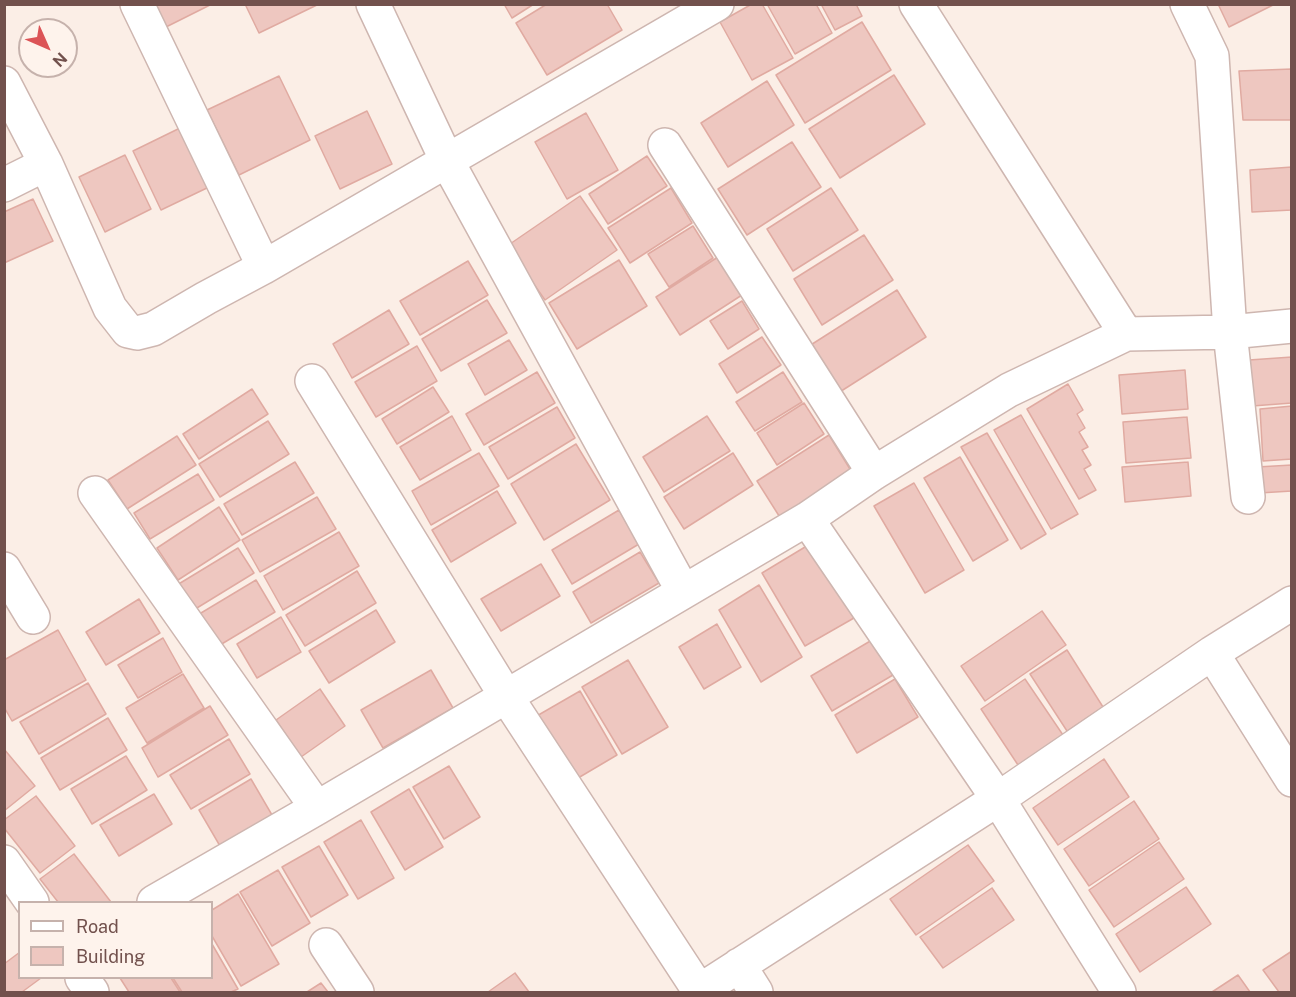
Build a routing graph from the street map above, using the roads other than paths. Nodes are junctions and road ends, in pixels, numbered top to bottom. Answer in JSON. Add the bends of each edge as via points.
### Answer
{"nodes":[{"id":1,"x":137,"y":4,"type":"edge"},
{"id":2,"x":373,"y":4,"type":"edge"},
{"id":3,"x":717,"y":4,"type":"edge"},
{"id":4,"x":916,"y":4,"type":"edge"},
{"id":5,"x":1187,"y":4,"type":"edge"},
{"id":6,"x":676,"y":15,"type":"edge"},
{"id":7,"x":4,"y":83,"type":"edge"},
{"id":8,"x":665,"y":145,"type":"dead end"},
{"id":9,"x":447,"y":161,"type":"junction"},
{"id":10,"x":46,"y":164,"type":"junction"},
{"id":11,"x":4,"y":185,"type":"edge"},
{"id":12,"x":264,"y":267,"type":"junction"},
{"id":13,"x":1292,"y":326,"type":"edge"},
{"id":14,"x":1230,"y":332,"type":"junction"},
{"id":15,"x":1126,"y":334,"type":"junction"},
{"id":16,"x":312,"y":381,"type":"dead end"},
{"id":17,"x":874,"y":473,"type":"junction"},
{"id":18,"x":95,"y":493,"type":"dead end"},
{"id":19,"x":1248,"y":497,"type":"dead end"},
{"id":20,"x":807,"y":519,"type":"junction"},
{"id":21,"x":4,"y":569,"type":"edge"},
{"id":22,"x":683,"y":591,"type":"junction"},
{"id":23,"x":1292,"y":603,"type":"edge"},
{"id":24,"x":33,"y":617,"type":"dead end"},
{"id":25,"x":1212,"y":653,"type":"junction"},
{"id":26,"x":506,"y":696,"type":"junction"},
{"id":27,"x":1292,"y":780,"type":"edge"},
{"id":28,"x":998,"y":799,"type":"junction"},
{"id":29,"x":317,"y":808,"type":"junction"},
{"id":30,"x":4,"y":862,"type":"edge"},
{"id":31,"x":31,"y":901,"type":"edge"},
{"id":32,"x":157,"y":901,"type":"edge"},
{"id":33,"x":326,"y":945,"type":"dead end"},
{"id":34,"x":83,"y":979,"type":"edge"},
{"id":35,"x":748,"y":979,"type":"edge"},
{"id":36,"x":699,"y":992,"type":"edge"},
{"id":37,"x":92,"y":993,"type":"edge"},
{"id":38,"x":357,"y":993,"type":"edge"},
{"id":39,"x":1119,"y":993,"type":"edge"}],
"edges":[{"from":1,"to":12,"type":"street"},
{"from":2,"to":9,"type":"street"},
{"from":3,"to":6,"type":"street"},
{"from":4,"to":15,"type":"street"},
{"from":5,"to":14,"type":"street","via":[[1212,56]]},
{"from":6,"to":9,"type":"street"},
{"from":7,"to":10,"type":"street"},
{"from":8,"to":17,"type":"street"},
{"from":9,"to":12,"type":"street"},
{"from":9,"to":22,"type":"street"},
{"from":10,"to":11,"type":"street"},
{"from":10,"to":12,"type":"street","via":[[110,308],[128,331],[153,329]]},
{"from":13,"to":14,"type":"street"},
{"from":14,"to":15,"type":"street"},
{"from":14,"to":19,"type":"street"},
{"from":15,"to":17,"type":"street","via":[[1009,390]]},
{"from":16,"to":26,"type":"street"},
{"from":17,"to":20,"type":"street"},
{"from":18,"to":29,"type":"street"},
{"from":20,"to":22,"type":"street"},
{"from":20,"to":28,"type":"street"},
{"from":21,"to":24,"type":"street"},
{"from":22,"to":26,"type":"street"},
{"from":23,"to":25,"type":"street"},
{"from":25,"to":27,"type":"street"},
{"from":25,"to":28,"type":"street"},
{"from":26,"to":29,"type":"street"},
{"from":26,"to":36,"type":"street"},
{"from":28,"to":35,"type":"street"},
{"from":28,"to":39,"type":"street"},
{"from":29,"to":32,"type":"street"},
{"from":30,"to":31,"type":"street"},
{"from":33,"to":38,"type":"street"},
{"from":34,"to":37,"type":"street"},
{"from":35,"to":36,"type":"street"}]}
